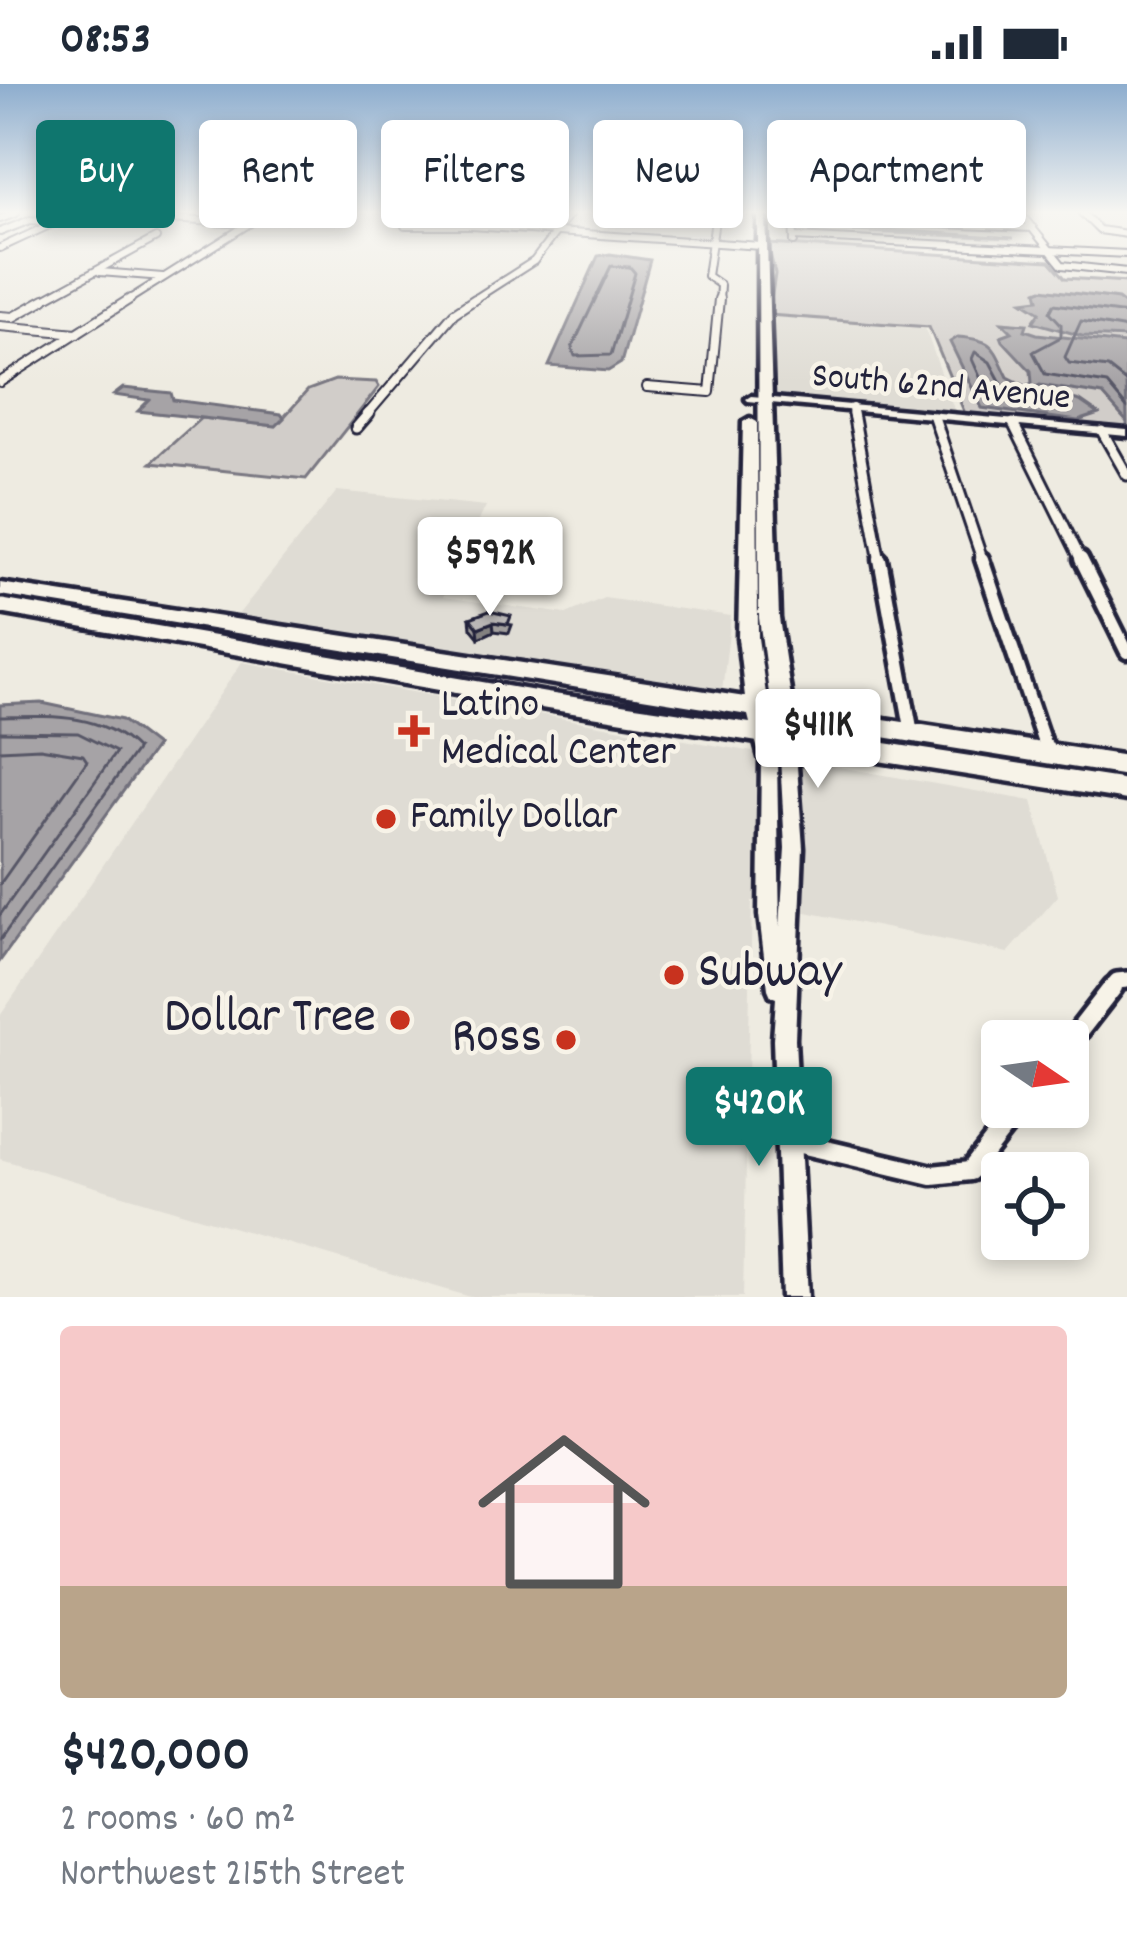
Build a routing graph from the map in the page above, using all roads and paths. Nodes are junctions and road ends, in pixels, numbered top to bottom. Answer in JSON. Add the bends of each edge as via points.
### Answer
{"nodes":[{"id":1,"x":99,"y":270,"type":"joint"},
{"id":2,"x":176,"y":270,"type":"edge"},
{"id":3,"x":521,"y":270,"type":"edge"},
{"id":4,"x":707,"y":270,"type":"edge"},
{"id":5,"x":766,"y":270,"type":"edge"},
{"id":6,"x":167,"y":275,"type":"junction"},
{"id":7,"x":0,"y":316,"type":"edge"},
{"id":8,"x":0,"y":326,"type":"edge"},
{"id":9,"x":19,"y":328,"type":"junction"},
{"id":10,"x":76,"y":333,"type":"junction"},
{"id":11,"x":0,"y":339,"type":"edge"},
{"id":12,"x":0,"y":382,"type":"edge"},
{"id":13,"x":647,"y":387,"type":"dead end"},
{"id":14,"x":756,"y":400,"type":"junction"},
{"id":15,"x":852,"y":409,"type":"junction"},
{"id":16,"x":934,"y":416,"type":"junction"},
{"id":17,"x":1013,"y":424,"type":"junction"},
{"id":18,"x":356,"y":428,"type":"dead end"},
{"id":19,"x":1102,"y":431,"type":"junction"},
{"id":20,"x":1127,"y":434,"type":"edge"},
{"id":21,"x":1127,"y":475,"type":"edge"},
{"id":22,"x":758,"y":542,"type":"junction"},
{"id":23,"x":0,"y":589,"type":"edge"},
{"id":24,"x":0,"y":606,"type":"edge"},
{"id":25,"x":1127,"y":652,"type":"edge"},
{"id":26,"x":411,"y":665,"type":"junction"},
{"id":27,"x":757,"y":710,"type":"junction"},
{"id":28,"x":782,"y":713,"type":"junction"},
{"id":29,"x":913,"y":733,"type":"junction"},
{"id":30,"x":762,"y":735,"type":"junction"},
{"id":31,"x":788,"y":739,"type":"junction"},
{"id":32,"x":1048,"y":754,"type":"junction"},
{"id":33,"x":1127,"y":766,"type":"edge"},
{"id":34,"x":1127,"y":790,"type":"edge"},
{"id":35,"x":1127,"y":980,"type":"edge"},
{"id":36,"x":1087,"y":1020,"type":"edge"},
{"id":37,"x":784,"y":1039,"type":"junction"},
{"id":38,"x":1004,"y":1128,"type":"edge"},
{"id":39,"x":788,"y":1141,"type":"junction"},
{"id":40,"x":795,"y":1297,"type":"edge"}],
"edges":[{"from":1,"to":6,"type":"street"},
{"from":1,"to":7,"type":"street","via":[[14,317]]},
{"from":2,"to":6,"type":"street"},
{"from":3,"to":18,"type":"street","via":[[454,313]]},
{"from":4,"to":13,"type":"street","via":[[720,285],[710,392]]},
{"from":5,"to":14,"type":"main road"},
{"from":6,"to":10,"type":"street"},
{"from":8,"to":9,"type":"street"},
{"from":9,"to":10,"type":"street"},
{"from":9,"to":11,"type":"street"},
{"from":10,"to":12,"type":"street"},
{"from":14,"to":15,"type":"street","name":"South 62nd Avenue"},
{"from":14,"to":22,"type":"main road"},
{"from":15,"to":16,"type":"street","name":"South 62nd Avenue"},
{"from":15,"to":29,"type":"street"},
{"from":16,"to":17,"type":"street","name":"South 62nd Avenue"},
{"from":16,"to":32,"type":"street"},
{"from":17,"to":19,"type":"street","name":"South 62nd Avenue"},
{"from":17,"to":25,"type":"street"},
{"from":19,"to":20,"type":"street","name":"South 62nd Avenue"},
{"from":19,"to":21,"type":"street"},
{"from":22,"to":27,"type":"main road","via":[[748,638]]},
{"from":22,"to":28,"type":"main road"},
{"from":23,"to":26,"type":"main road"},
{"from":24,"to":26,"type":"main road"},
{"from":26,"to":27,"type":"main road"},
{"from":26,"to":30,"type":"main road"},
{"from":27,"to":28,"type":"main road"},
{"from":27,"to":30,"type":"main road"},
{"from":28,"to":29,"type":"main road"},
{"from":28,"to":31,"type":"main road"},
{"from":29,"to":32,"type":"main road"},
{"from":30,"to":31,"type":"main road"},
{"from":30,"to":37,"type":"street","via":[[769,916]]},
{"from":31,"to":34,"type":"main road"},
{"from":31,"to":37,"type":"street","via":[[794,848]]},
{"from":32,"to":33,"type":"main road"},
{"from":35,"to":36,"type":"street"},
{"from":37,"to":39,"type":"street"},
{"from":38,"to":39,"type":"street","via":[[970,1171],[932,1175]]},
{"from":39,"to":40,"type":"street"}]}
